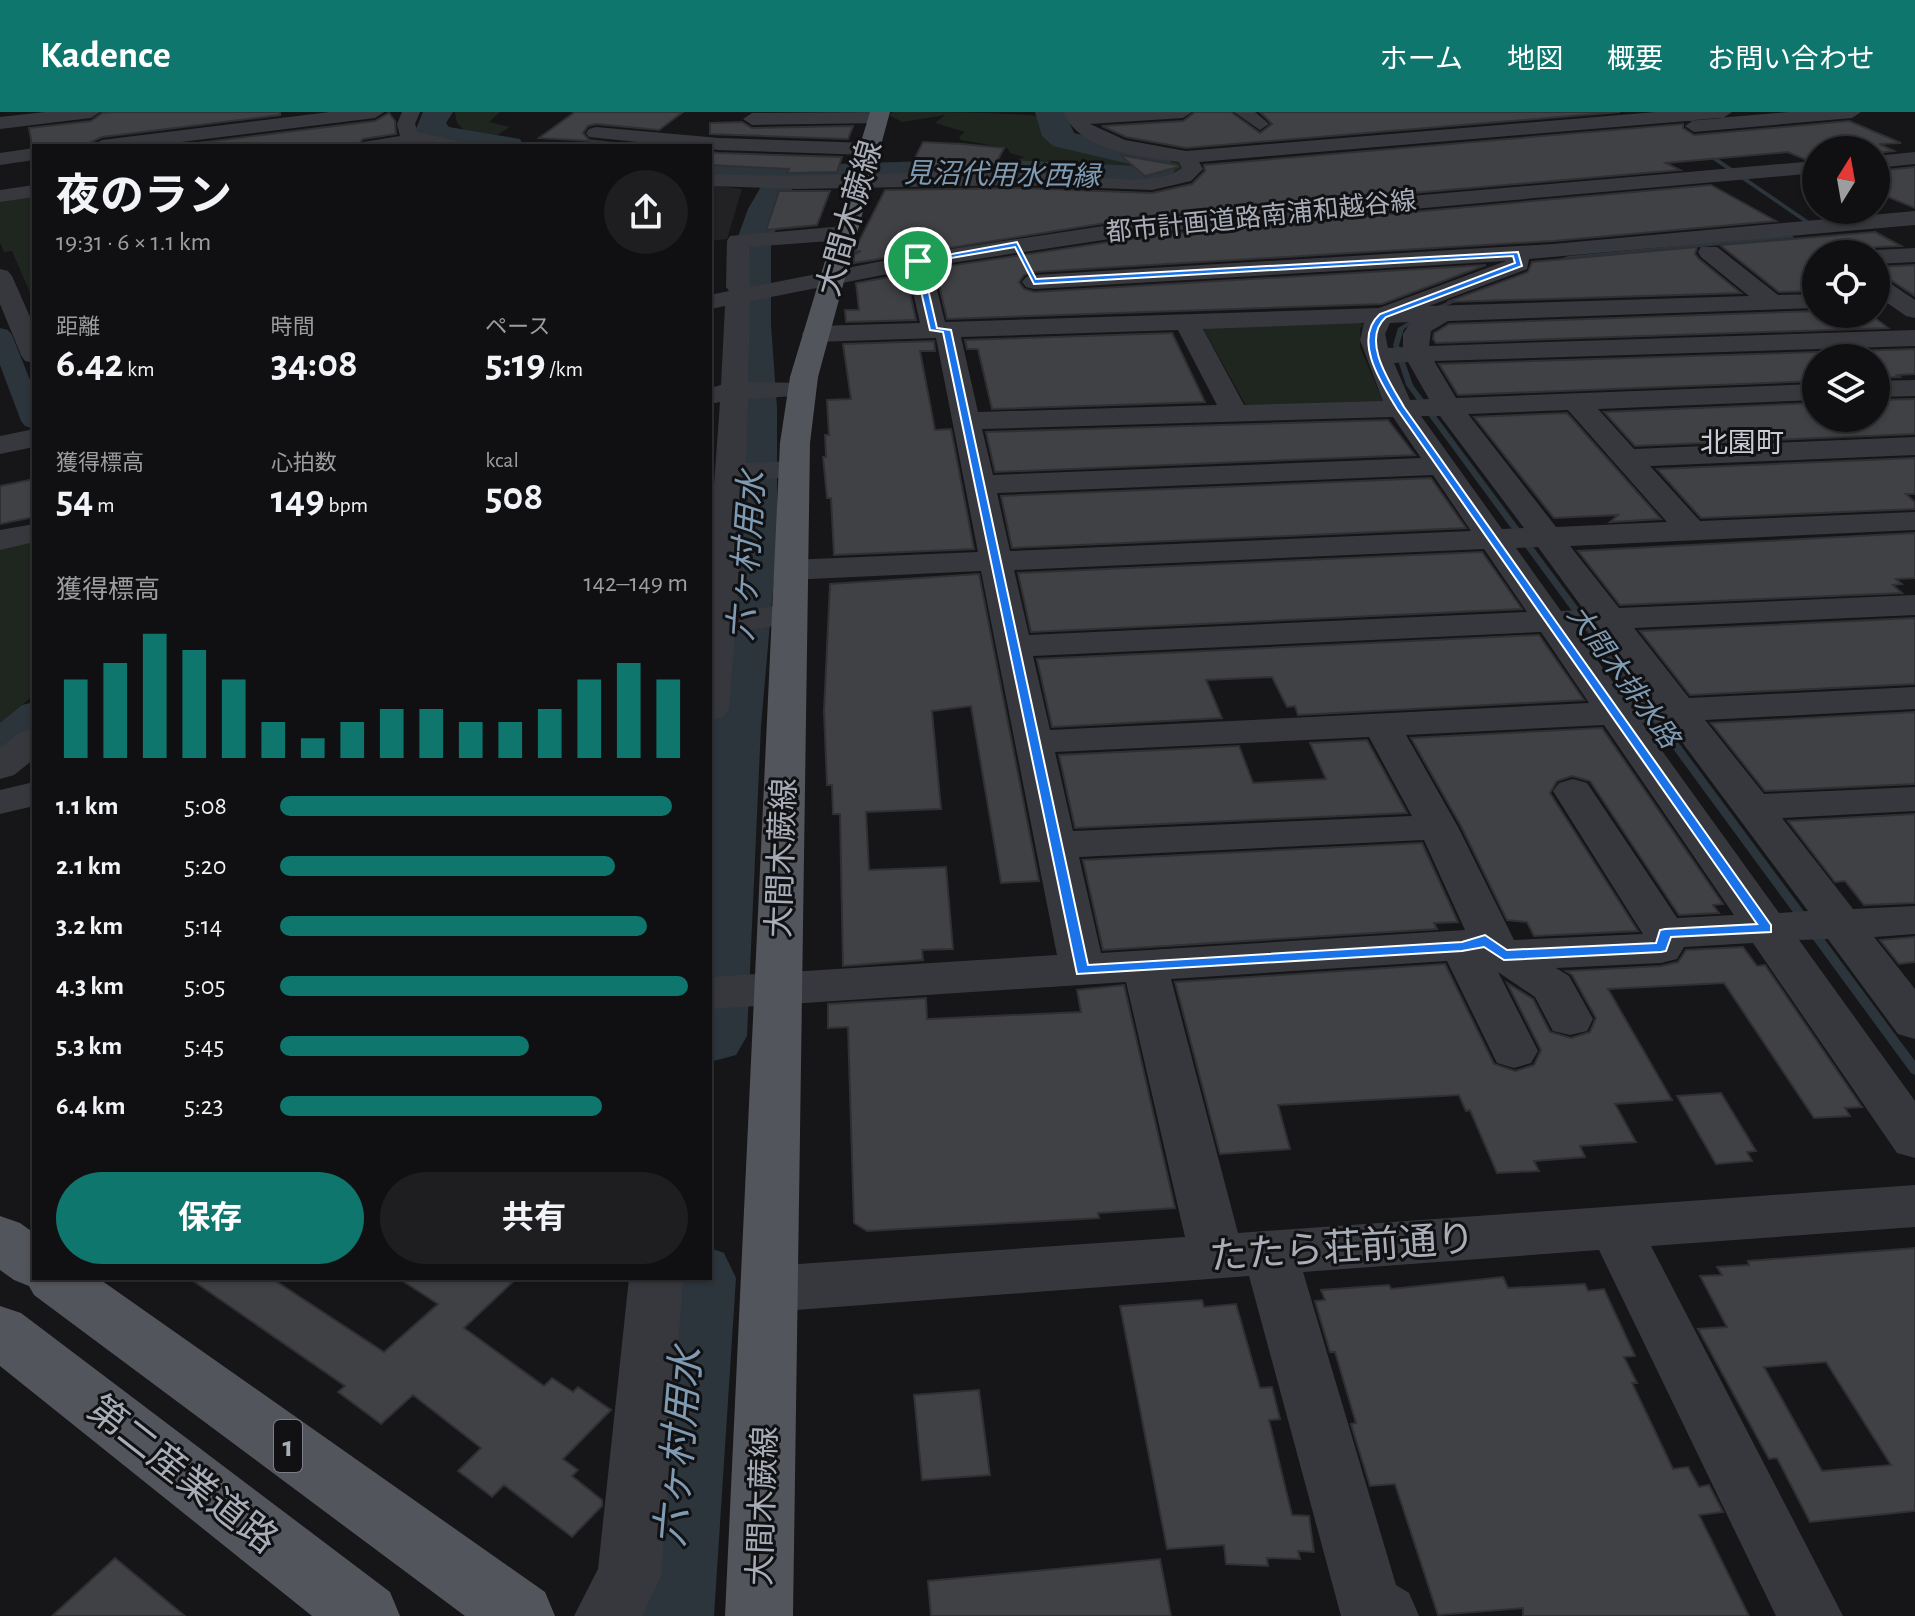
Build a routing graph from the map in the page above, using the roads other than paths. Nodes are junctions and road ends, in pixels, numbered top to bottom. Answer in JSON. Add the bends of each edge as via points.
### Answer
{"nodes":[{"id":1,"x":91,"y":112,"type":"edge"},
{"id":2,"x":375,"y":112,"type":"edge"},
{"id":3,"x":1243,"y":112,"type":"edge"},
{"id":4,"x":1712,"y":112,"type":"edge"},
{"id":5,"x":1723,"y":112,"type":"edge"},
{"id":6,"x":1852,"y":112,"type":"edge"},
{"id":7,"x":880,"y":114,"type":"edge"},
{"id":8,"x":409,"y":115,"type":"edge"},
{"id":9,"x":1189,"y":115,"type":"edge"},
{"id":10,"x":1073,"y":116,"type":"edge"},
{"id":11,"x":736,"y":119,"type":"dead end"},
{"id":12,"x":673,"y":120,"type":"dead end"},
{"id":13,"x":7,"y":121,"type":"edge"},
{"id":14,"x":608,"y":122,"type":"edge"},
{"id":15,"x":1260,"y":124,"type":"dead end"},
{"id":16,"x":1644,"y":124,"type":"edge"},
{"id":17,"x":1684,"y":127,"type":"junction"},
{"id":18,"x":319,"y":130,"type":"dead end"},
{"id":19,"x":419,"y":139,"type":"junction"},
{"id":20,"x":118,"y":144,"type":"edge"},
{"id":21,"x":384,"y":144,"type":"edge"},
{"id":22,"x":445,"y":144,"type":"edge"},
{"id":23,"x":580,"y":144,"type":"edge"},
{"id":24,"x":1915,"y":150,"type":"edge"},
{"id":25,"x":1890,"y":153,"type":"edge"},
{"id":26,"x":32,"y":154,"type":"edge"},
{"id":27,"x":1186,"y":157,"type":"junction"},
{"id":28,"x":1915,"y":158,"type":"edge"},
{"id":29,"x":0,"y":159,"type":"edge"},
{"id":30,"x":1802,"y":160,"type":"edge"},
{"id":31,"x":1890,"y":161,"type":"edge"},
{"id":32,"x":1726,"y":167,"type":"junction"},
{"id":33,"x":1802,"y":167,"type":"edge"},
{"id":34,"x":1009,"y":178,"type":"junction"},
{"id":35,"x":712,"y":180,"type":"edge"},
{"id":36,"x":32,"y":191,"type":"edge"},
{"id":37,"x":761,"y":191,"type":"junction"},
{"id":38,"x":1787,"y":195,"type":"dead end"},
{"id":39,"x":0,"y":196,"type":"edge"},
{"id":40,"x":1465,"y":196,"type":"junction"},
{"id":41,"x":1006,"y":206,"type":"dead end"},
{"id":42,"x":854,"y":207,"type":"junction"},
{"id":43,"x":1770,"y":210,"type":"dead end"},
{"id":44,"x":1915,"y":218,"type":"edge"},
{"id":45,"x":1814,"y":231,"type":"junction"},
{"id":46,"x":749,"y":239,"type":"junction"},
{"id":47,"x":1017,"y":244,"type":"junction"},
{"id":48,"x":712,"y":246,"type":"edge"},
{"id":49,"x":1709,"y":252,"type":"junction"},
{"id":50,"x":1915,"y":255,"type":"edge"},
{"id":51,"x":1890,"y":256,"type":"edge"},
{"id":52,"x":1560,"y":258,"type":"junction"},
{"id":53,"x":918,"y":261,"type":"junction"},
{"id":54,"x":1520,"y":263,"type":"junction"},
{"id":55,"x":1222,"y":271,"type":"junction"},
{"id":56,"x":1034,"y":282,"type":"junction"},
{"id":57,"x":1685,"y":286,"type":"dead end"},
{"id":58,"x":3,"y":289,"type":"edge"},
{"id":59,"x":738,"y":292,"type":"junction"},
{"id":60,"x":712,"y":293,"type":"edge"},
{"id":61,"x":712,"y":301,"type":"edge"},
{"id":62,"x":1638,"y":301,"type":"junction"},
{"id":63,"x":1802,"y":302,"type":"edge"},
{"id":64,"x":1773,"y":303,"type":"junction"},
{"id":65,"x":1708,"y":305,"type":"junction"},
{"id":66,"x":1438,"y":314,"type":"junction"},
{"id":67,"x":1394,"y":315,"type":"junction"},
{"id":68,"x":1251,"y":320,"type":"junction"},
{"id":69,"x":1187,"y":322,"type":"junction"},
{"id":70,"x":1050,"y":326,"type":"junction"},
{"id":71,"x":940,"y":330,"type":"junction"},
{"id":72,"x":815,"y":334,"type":"junction"},
{"id":73,"x":1915,"y":338,"type":"edge"},
{"id":74,"x":1677,"y":346,"type":"junction"},
{"id":75,"x":1397,"y":355,"type":"junction"},
{"id":76,"x":24,"y":358,"type":"edge"},
{"id":77,"x":803,"y":383,"type":"junction"},
{"id":78,"x":725,"y":389,"type":"edge"},
{"id":79,"x":1894,"y":389,"type":"edge"},
{"id":80,"x":1802,"y":393,"type":"edge"},
{"id":81,"x":1733,"y":395,"type":"junction"},
{"id":82,"x":1576,"y":402,"type":"junction"},
{"id":83,"x":1915,"y":406,"type":"edge"},
{"id":84,"x":1424,"y":408,"type":"junction"},
{"id":85,"x":1235,"y":413,"type":"junction"},
{"id":86,"x":966,"y":421,"type":"junction"},
{"id":87,"x":1915,"y":446,"type":"edge"},
{"id":88,"x":1628,"y":458,"type":"junction"},
{"id":89,"x":1442,"y":466,"type":"junction"},
{"id":90,"x":793,"y":470,"type":"junction"},
{"id":91,"x":980,"y":485,"type":"junction"},
{"id":92,"x":723,"y":490,"type":"edge"},
{"id":93,"x":1914,"y":522,"type":"edge"},
{"id":94,"x":1692,"y":531,"type":"junction"},
{"id":95,"x":32,"y":533,"type":"edge"},
{"id":96,"x":1545,"y":537,"type":"junction"},
{"id":97,"x":1493,"y":539,"type":"junction"},
{"id":98,"x":0,"y":540,"type":"edge"},
{"id":99,"x":996,"y":561,"type":"junction"},
{"id":100,"x":789,"y":570,"type":"junction"},
{"id":101,"x":1915,"y":605,"type":"edge"},
{"id":102,"x":788,"y":614,"type":"junction"},
{"id":103,"x":1608,"y":619,"type":"junction"},
{"id":104,"x":1551,"y":622,"type":"junction"},
{"id":105,"x":715,"y":625,"type":"edge"},
{"id":106,"x":1014,"y":646,"type":"junction"},
{"id":107,"x":712,"y":675,"type":"edge"},
{"id":108,"x":1915,"y":698,"type":"edge"},
{"id":109,"x":1676,"y":710,"type":"junction"},
{"id":110,"x":1615,"y":713,"type":"junction"},
{"id":111,"x":1382,"y":725,"type":"junction"},
{"id":112,"x":32,"y":742,"type":"edge"},
{"id":113,"x":1034,"y":742,"type":"junction"},
{"id":114,"x":0,"y":767,"type":"edge"},
{"id":115,"x":1573,"y":791,"type":"dead end"},
{"id":116,"x":32,"y":794,"type":"edge"},
{"id":117,"x":1915,"y":799,"type":"edge"},
{"id":118,"x":0,"y":802,"type":"edge"},
{"id":119,"x":1752,"y":807,"type":"junction"},
{"id":120,"x":1438,"y":827,"type":"junction"},
{"id":121,"x":1056,"y":845,"type":"junction"},
{"id":122,"x":1915,"y":920,"type":"edge"},
{"id":123,"x":1840,"y":925,"type":"junction"},
{"id":124,"x":1767,"y":928,"type":"junction"},
{"id":125,"x":1665,"y":933,"type":"junction"},
{"id":126,"x":1484,"y":947,"type":"junction"},
{"id":127,"x":1145,"y":967,"type":"junction"},
{"id":128,"x":1082,"y":970,"type":"junction"},
{"id":129,"x":775,"y":989,"type":"junction"},
{"id":130,"x":712,"y":993,"type":"edge"},
{"id":131,"x":1570,"y":1019,"type":"dead end"},
{"id":132,"x":1915,"y":1022,"type":"edge"},
{"id":133,"x":1514,"y":1051,"type":"dead end"},
{"id":134,"x":1915,"y":1139,"type":"edge"},
{"id":135,"x":1915,"y":1206,"type":"edge"},
{"id":136,"x":1614,"y":1227,"type":"junction"},
{"id":137,"x":0,"y":1239,"type":"edge"},
{"id":138,"x":1244,"y":1254,"type":"junction"},
{"id":139,"x":32,"y":1262,"type":"edge"},
{"id":140,"x":57,"y":1280,"type":"edge"},
{"id":141,"x":656,"y":1280,"type":"edge"},
{"id":142,"x":770,"y":1289,"type":"junction"},
{"id":143,"x":0,"y":1331,"type":"edge"},
{"id":144,"x":366,"y":1616,"type":"edge"},
{"id":145,"x":521,"y":1616,"type":"edge"},
{"id":146,"x":607,"y":1616,"type":"edge"},
{"id":147,"x":759,"y":1616,"type":"edge"},
{"id":148,"x":1386,"y":1616,"type":"edge"},
{"id":149,"x":1810,"y":1616,"type":"edge"}],
"edges":[{"from":1,"to":13,"type":"street"},
{"from":2,"to":20,"type":"street"},
{"from":3,"to":15,"type":"street"},
{"from":4,"to":5,"type":"street"},
{"from":4,"to":16,"type":"street"},
{"from":6,"to":17,"type":"street"},
{"from":7,"to":11,"type":"street"},
{"from":7,"to":42,"type":"main road","name":"大間木蕨線"},
{"from":8,"to":18,"type":"street"},
{"from":8,"to":19,"type":"street","via":[[406,130]]},
{"from":9,"to":10,"type":"street"},
{"from":10,"to":27,"type":"street","via":[[1089,136]]},
{"from":12,"to":14,"type":"street"},
{"from":14,"to":23,"type":"street"},
{"from":14,"to":42,"type":"street","via":[[719,144]]},
{"from":16,"to":17,"type":"street"},
{"from":16,"to":27,"type":"street","via":[[1249,145]]},
{"from":17,"to":32,"type":"street"},
{"from":19,"to":21,"type":"street"},
{"from":19,"to":22,"type":"street"},
{"from":24,"to":25,"type":"street"},
{"from":26,"to":29,"type":"street"},
{"from":27,"to":34,"type":"street","via":[[1193,169],[1174,181]]},
{"from":28,"to":31,"type":"street"},
{"from":30,"to":32,"type":"street","name":"都市計画道路南浦和越谷線"},
{"from":32,"to":33,"type":"street","name":"都市計画道路南浦和越谷線"},
{"from":32,"to":38,"type":"street"},
{"from":32,"to":40,"type":"street","name":"都市計画道路南浦和越谷線"},
{"from":32,"to":42,"type":"street","name":"都市計画道路南浦和越谷線","via":[[1380,192],[1124,220]]},
{"from":34,"to":41,"type":"street"},
{"from":34,"to":42,"type":"street"},
{"from":35,"to":37,"type":"street"},
{"from":36,"to":39,"type":"street"},
{"from":37,"to":42,"type":"street"},
{"from":37,"to":46,"type":"street"},
{"from":40,"to":47,"type":"street","name":"都市計画道路南浦和越谷線","via":[[1156,225]]},
{"from":40,"to":52,"type":"street"},
{"from":42,"to":46,"type":"street"},
{"from":42,"to":53,"type":"street","name":"都市計画道路南浦和越谷線"},
{"from":42,"to":59,"type":"street","name":"都市計画道路南浦和越谷線"},
{"from":42,"to":72,"type":"main road","name":"大間木蕨線"},
{"from":43,"to":45,"type":"street"},
{"from":44,"to":45,"type":"street"},
{"from":45,"to":49,"type":"street"},
{"from":45,"to":52,"type":"street"},
{"from":46,"to":48,"type":"street"},
{"from":46,"to":59,"type":"street"},
{"from":47,"to":53,"type":"street","name":"都市計画道路南浦和越谷線"},
{"from":47,"to":56,"type":"street"},
{"from":49,"to":52,"type":"street"},
{"from":49,"to":64,"type":"street"},
{"from":50,"to":51,"type":"street"},
{"from":52,"to":54,"type":"street"},
{"from":53,"to":71,"type":"street"},
{"from":54,"to":55,"type":"street"},
{"from":54,"to":67,"type":"street"},
{"from":55,"to":56,"type":"street"},
{"from":55,"to":68,"type":"street"},
{"from":56,"to":70,"type":"street"},
{"from":57,"to":65,"type":"street"},
{"from":58,"to":76,"type":"street"},
{"from":59,"to":60,"type":"street","name":"都市計画道路南浦和越谷線"},
{"from":59,"to":61,"type":"street","name":"都市計画道路南浦和越谷線"},
{"from":59,"to":78,"type":"street"},
{"from":62,"to":65,"type":"street"},
{"from":62,"to":66,"type":"street"},
{"from":62,"to":74,"type":"street"},
{"from":63,"to":64,"type":"street"},
{"from":64,"to":65,"type":"street"},
{"from":66,"to":67,"type":"street"},
{"from":66,"to":75,"type":"street","via":[[1419,327]]},
{"from":67,"to":68,"type":"street"},
{"from":67,"to":75,"type":"street","via":[[1372,330],[1371,342]]},
{"from":68,"to":69,"type":"street"},
{"from":69,"to":70,"type":"street"},
{"from":69,"to":85,"type":"street"},
{"from":70,"to":71,"type":"street"},
{"from":71,"to":72,"type":"street"},
{"from":71,"to":86,"type":"street"},
{"from":72,"to":77,"type":"main road","name":"大間木蕨線"},
{"from":73,"to":74,"type":"street"},
{"from":74,"to":75,"type":"street"},
{"from":74,"to":81,"type":"street"},
{"from":75,"to":84,"type":"street"},
{"from":75,"to":84,"type":"street","via":[[1383,377]]},
{"from":77,"to":78,"type":"street"},
{"from":77,"to":90,"type":"main road","name":"大間木蕨線"},
{"from":78,"to":92,"type":"street"},
{"from":79,"to":83,"type":"street"},
{"from":80,"to":81,"type":"street"},
{"from":81,"to":82,"type":"street"},
{"from":82,"to":84,"type":"street"},
{"from":82,"to":88,"type":"street"},
{"from":84,"to":85,"type":"street"},
{"from":84,"to":89,"type":"street"},
{"from":84,"to":96,"type":"street"},
{"from":85,"to":86,"type":"street"},
{"from":86,"to":91,"type":"street"},
{"from":87,"to":88,"type":"street"},
{"from":88,"to":94,"type":"street"},
{"from":89,"to":91,"type":"street"},
{"from":89,"to":97,"type":"street"},
{"from":90,"to":92,"type":"street"},
{"from":90,"to":100,"type":"main road","name":"大間木蕨線"},
{"from":91,"to":99,"type":"street"},
{"from":92,"to":105,"type":"street"},
{"from":93,"to":94,"type":"street"},
{"from":94,"to":96,"type":"street"},
{"from":95,"to":98,"type":"street"},
{"from":96,"to":97,"type":"street"},
{"from":96,"to":103,"type":"street"},
{"from":97,"to":99,"type":"street"},
{"from":97,"to":104,"type":"street"},
{"from":99,"to":100,"type":"street"},
{"from":99,"to":106,"type":"street"},
{"from":100,"to":102,"type":"main road","name":"大間木蕨線"},
{"from":101,"to":103,"type":"street"},
{"from":102,"to":105,"type":"street"},
{"from":102,"to":129,"type":"main road","name":"大間木蕨線"},
{"from":103,"to":104,"type":"street"},
{"from":103,"to":109,"type":"street"},
{"from":104,"to":106,"type":"street"},
{"from":104,"to":110,"type":"street"},
{"from":105,"to":107,"type":"street"},
{"from":106,"to":113,"type":"street"},
{"from":108,"to":109,"type":"street"},
{"from":109,"to":110,"type":"street"},
{"from":109,"to":119,"type":"street"},
{"from":110,"to":111,"type":"street"},
{"from":110,"to":124,"type":"street"},
{"from":111,"to":113,"type":"street"},
{"from":111,"to":120,"type":"street"},
{"from":112,"to":114,"type":"street"},
{"from":113,"to":121,"type":"street"},
{"from":115,"to":125,"type":"street"},
{"from":116,"to":118,"type":"street"},
{"from":117,"to":119,"type":"street"},
{"from":119,"to":123,"type":"street"},
{"from":120,"to":121,"type":"street"},
{"from":120,"to":126,"type":"street","via":[[1489,934]]},
{"from":121,"to":128,"type":"street"},
{"from":122,"to":123,"type":"street"},
{"from":123,"to":124,"type":"street"},
{"from":123,"to":132,"type":"street"},
{"from":124,"to":125,"type":"street"},
{"from":124,"to":134,"type":"street"},
{"from":125,"to":126,"type":"street","via":[[1661,948]]},
{"from":126,"to":127,"type":"street"},
{"from":126,"to":131,"type":"street","via":[[1553,987]]},
{"from":126,"to":133,"type":"street"},
{"from":127,"to":128,"type":"street"},
{"from":127,"to":138,"type":"street"},
{"from":128,"to":129,"type":"street"},
{"from":129,"to":130,"type":"street"},
{"from":129,"to":142,"type":"main road","name":"大間木蕨線"},
{"from":135,"to":136,"type":"street","name":"たたら荘前通り"},
{"from":136,"to":138,"type":"street","name":"たたら荘前通り"},
{"from":136,"to":149,"type":"street"},
{"from":137,"to":139,"type":"main road","number":"1"},
{"from":138,"to":142,"type":"street","name":"たたら荘前通り"},
{"from":138,"to":148,"type":"street","via":[[1369,1606]]},
{"from":140,"to":145,"type":"main road","number":"1"},
{"from":141,"to":146,"type":"street","via":[[629,1576]]},
{"from":142,"to":147,"type":"main road","name":"大間木蕨線"},
{"from":143,"to":144,"type":"main road","name":"第二産業道路"}]}
